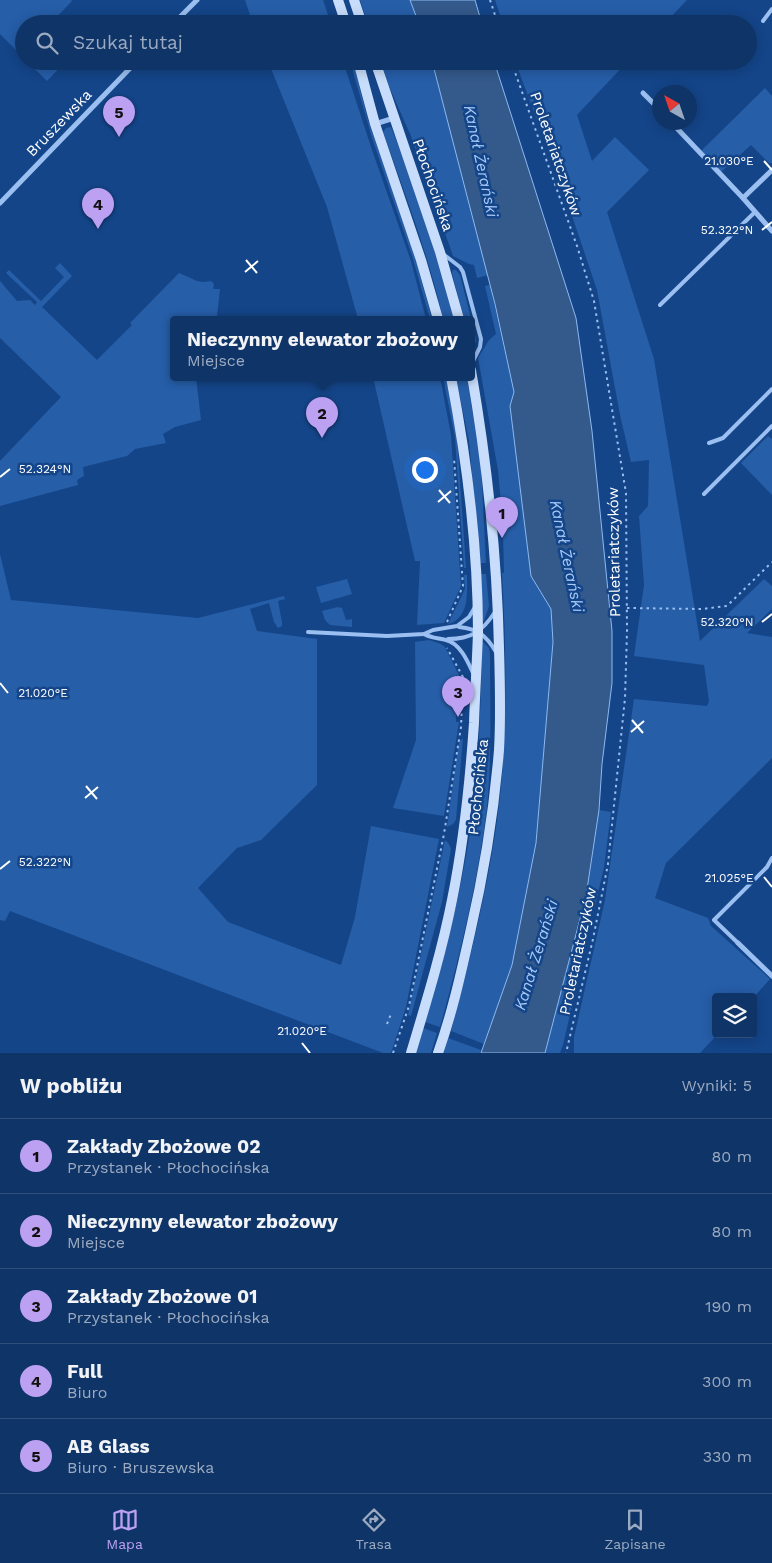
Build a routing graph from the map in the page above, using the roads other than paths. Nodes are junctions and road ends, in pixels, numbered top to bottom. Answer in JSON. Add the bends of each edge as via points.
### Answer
{"nodes":[{"id":1,"x":197,"y":0,"type":"edge"},
{"id":2,"x":338,"y":0,"type":"edge"},
{"id":3,"x":354,"y":0,"type":"edge"},
{"id":4,"x":772,"y":9,"type":"edge"},
{"id":5,"x":182,"y":15,"type":"edge"},
{"id":6,"x":343,"y":15,"type":"edge"},
{"id":7,"x":359,"y":15,"type":"edge"},
{"id":8,"x":763,"y":21,"type":"dead end"},
{"id":9,"x":128,"y":70,"type":"edge"},
{"id":10,"x":361,"y":70,"type":"edge"},
{"id":11,"x":377,"y":70,"type":"edge"},
{"id":12,"x":643,"y":93,"type":"dead end"},
{"id":13,"x":652,"y":102,"type":"edge"},
{"id":14,"x":394,"y":118,"type":"junction"},
{"id":15,"x":376,"y":124,"type":"junction"},
{"id":16,"x":679,"y":130,"type":"edge"},
{"id":17,"x":772,"y":170,"type":"edge"},
{"id":18,"x":743,"y":198,"type":"junction"},
{"id":19,"x":0,"y":203,"type":"edge"},
{"id":20,"x":755,"y":212,"type":"junction"},
{"id":21,"x":772,"y":231,"type":"edge"},
{"id":22,"x":440,"y":252,"type":"junction"},
{"id":23,"x":660,"y":305,"type":"dead end"},
{"id":24,"x":437,"y":316,"type":"edge"},
{"id":25,"x":458,"y":316,"type":"edge"},
{"id":26,"x":475,"y":316,"type":"edge"},
{"id":27,"x":475,"y":317,"type":"edge"},
{"id":28,"x":475,"y":356,"type":"edge"},
{"id":29,"x":452,"y":381,"type":"edge"},
{"id":30,"x":473,"y":381,"type":"edge"},
{"id":31,"x":772,"y":389,"type":"edge"},
{"id":32,"x":772,"y":426,"type":"edge"},
{"id":33,"x":710,"y":443,"type":"dead end"},
{"id":34,"x":704,"y":494,"type":"dead end"},
{"id":35,"x":477,"y":604,"type":"junction"},
{"id":36,"x":498,"y":607,"type":"junction"},
{"id":37,"x":457,"y":626,"type":"junction"},
{"id":38,"x":308,"y":632,"type":"dead end"},
{"id":39,"x":478,"y":632,"type":"junction"},
{"id":40,"x":424,"y":634,"type":"junction"},
{"id":41,"x":446,"y":640,"type":"junction"},
{"id":42,"x":499,"y":658,"type":"junction"},
{"id":43,"x":476,"y":678,"type":"junction"},
{"id":44,"x":772,"y":858,"type":"edge"},
{"id":45,"x":738,"y":943,"type":"joint"},
{"id":46,"x":771,"y":972,"type":"edge"},
{"id":47,"x":410,"y":1053,"type":"edge"},
{"id":48,"x":438,"y":1053,"type":"edge"}],
"edges":[{"from":1,"to":5,"type":"street"},
{"from":2,"to":6,"type":"main road"},
{"from":3,"to":7,"type":"main road"},
{"from":4,"to":8,"type":"lane"},
{"from":9,"to":19,"type":"street","name":"Bruszewska"},
{"from":10,"to":15,"type":"main road"},
{"from":11,"to":14,"type":"main road","name":"Płochocińska"},
{"from":12,"to":13,"type":"street"},
{"from":14,"to":15,"type":"street"},
{"from":14,"to":22,"type":"main road","name":"Płochocińska"},
{"from":15,"to":24,"type":"main road"},
{"from":16,"to":18,"type":"street"},
{"from":17,"to":18,"type":"street"},
{"from":18,"to":20,"type":"street"},
{"from":20,"to":21,"type":"street"},
{"from":20,"to":23,"type":"lane"},
{"from":22,"to":25,"type":"main road","name":"Płochocińska"},
{"from":22,"to":26,"type":"lane","via":[[463,272]]},
{"from":27,"to":28,"type":"lane","via":[[481,339]]},
{"from":29,"to":35,"type":"main road","name":"Płochocińska","via":[[471,504]]},
{"from":30,"to":36,"type":"main road","name":"Płochocińska","via":[[486,466]]},
{"from":31,"to":33,"type":"lane","via":[[723,438]]},
{"from":32,"to":34,"type":"lane"},
{"from":35,"to":37,"type":"lane","via":[[469,617]]},
{"from":35,"to":39,"type":"main road","name":"Płochocińska"},
{"from":36,"to":39,"type":"lane"},
{"from":36,"to":42,"type":"main road","name":"Płochocińska"},
{"from":37,"to":39,"type":"lane"},
{"from":37,"to":40,"type":"lane"},
{"from":38,"to":40,"type":"lane","via":[[387,636]]},
{"from":39,"to":41,"type":"lane","via":[[463,639]]},
{"from":39,"to":42,"type":"lane","via":[[490,641]]},
{"from":39,"to":43,"type":"main road","name":"Płochocińska"},
{"from":40,"to":41,"type":"lane"},
{"from":41,"to":43,"type":"lane","via":[[463,654]]},
{"from":42,"to":48,"type":"main road","name":"Płochocińska","via":[[499,749],[488,839],[462,967]]},
{"from":43,"to":47,"type":"main road","name":"Płochocińska","via":[[471,775],[462,846],[440,951]]},
{"from":44,"to":45,"type":"lane","via":[[714,920]]},
{"from":45,"to":46,"type":"street"}]}
